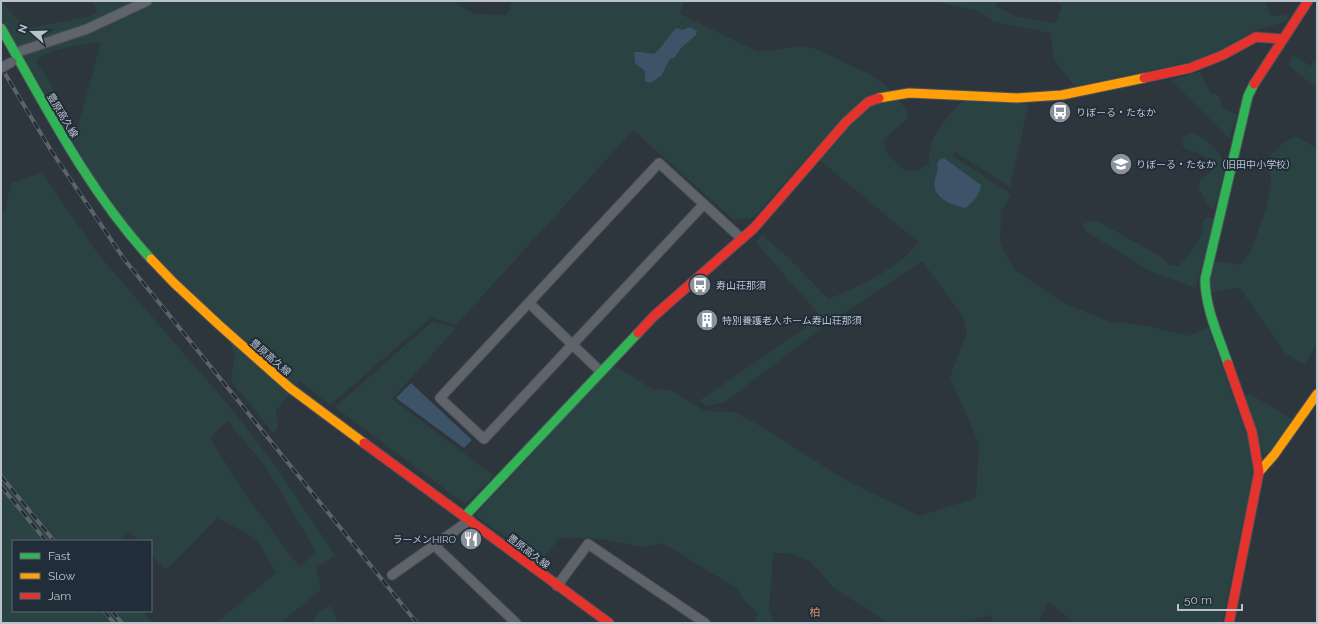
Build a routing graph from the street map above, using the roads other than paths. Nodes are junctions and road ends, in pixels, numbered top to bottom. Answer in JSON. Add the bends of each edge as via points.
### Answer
{"nodes":[{"id":1,"x":147,"y":1,"type":"edge"},
{"id":2,"x":1308,"y":1,"type":"edge"},
{"id":3,"x":1,"y":28,"type":"edge"},
{"id":4,"x":1282,"y":39,"type":"junction"},
{"id":5,"x":15,"y":58,"type":"junction"},
{"id":6,"x":1,"y":68,"type":"edge"},
{"id":7,"x":704,"y":204,"type":"junction"},
{"id":8,"x":742,"y":239,"type":"junction"},
{"id":9,"x":529,"y":303,"type":"junction"},
{"id":10,"x":572,"y":344,"type":"junction"},
{"id":11,"x":601,"y":372,"type":"junction"},
{"id":12,"x":1317,"y":394,"type":"edge"},
{"id":13,"x":1259,"y":472,"type":"junction"},
{"id":14,"x":468,"y":518,"type":"junction"},
{"id":15,"x":434,"y":545,"type":"junction"},
{"id":16,"x":392,"y":575,"type":"dead end"},
{"id":17,"x":557,"y":586,"type":"junction"},
{"id":18,"x":516,"y":623,"type":"edge"},
{"id":19,"x":609,"y":623,"type":"edge"},
{"id":20,"x":705,"y":623,"type":"edge"},
{"id":21,"x":1229,"y":623,"type":"edge"}],
"edges":[{"from":1,"to":5,"type":"street"},
{"from":2,"to":4,"type":"street"},
{"from":3,"to":5,"type":"street","name":"豊原高久線"},
{"from":4,"to":8,"type":"street","via":[[1256,37],[1223,55],[1190,68],[1062,95],[1017,98],[909,93],[877,98],[868,102],[846,122]]},
{"from":4,"to":13,"type":"street","via":[[1253,85],[1244,108],[1205,279],[1208,306],[1252,432]]},
{"from":5,"to":6,"type":"street","bridge":true},
{"from":5,"to":14,"type":"street","name":"豊原高久線","via":[[89,178],[129,235],[174,282],[290,388]]},
{"from":7,"to":8,"type":"street"},
{"from":7,"to":9,"type":"street","via":[[659,163]]},
{"from":7,"to":10,"type":"street"},
{"from":8,"to":11,"type":"street","via":[[666,304]]},
{"from":9,"to":10,"type":"street"},
{"from":9,"to":10,"type":"street","via":[[440,398],[484,439]]},
{"from":10,"to":11,"type":"street"},
{"from":11,"to":14,"type":"street"},
{"from":12,"to":13,"type":"street"},
{"from":13,"to":21,"type":"street"},
{"from":14,"to":15,"type":"street"},
{"from":14,"to":17,"type":"street","name":"豊原高久線"},
{"from":15,"to":16,"type":"street"},
{"from":15,"to":18,"type":"street"},
{"from":17,"to":19,"type":"street","name":"豊原高久線"},
{"from":17,"to":20,"type":"street","via":[[588,544]]}]}
